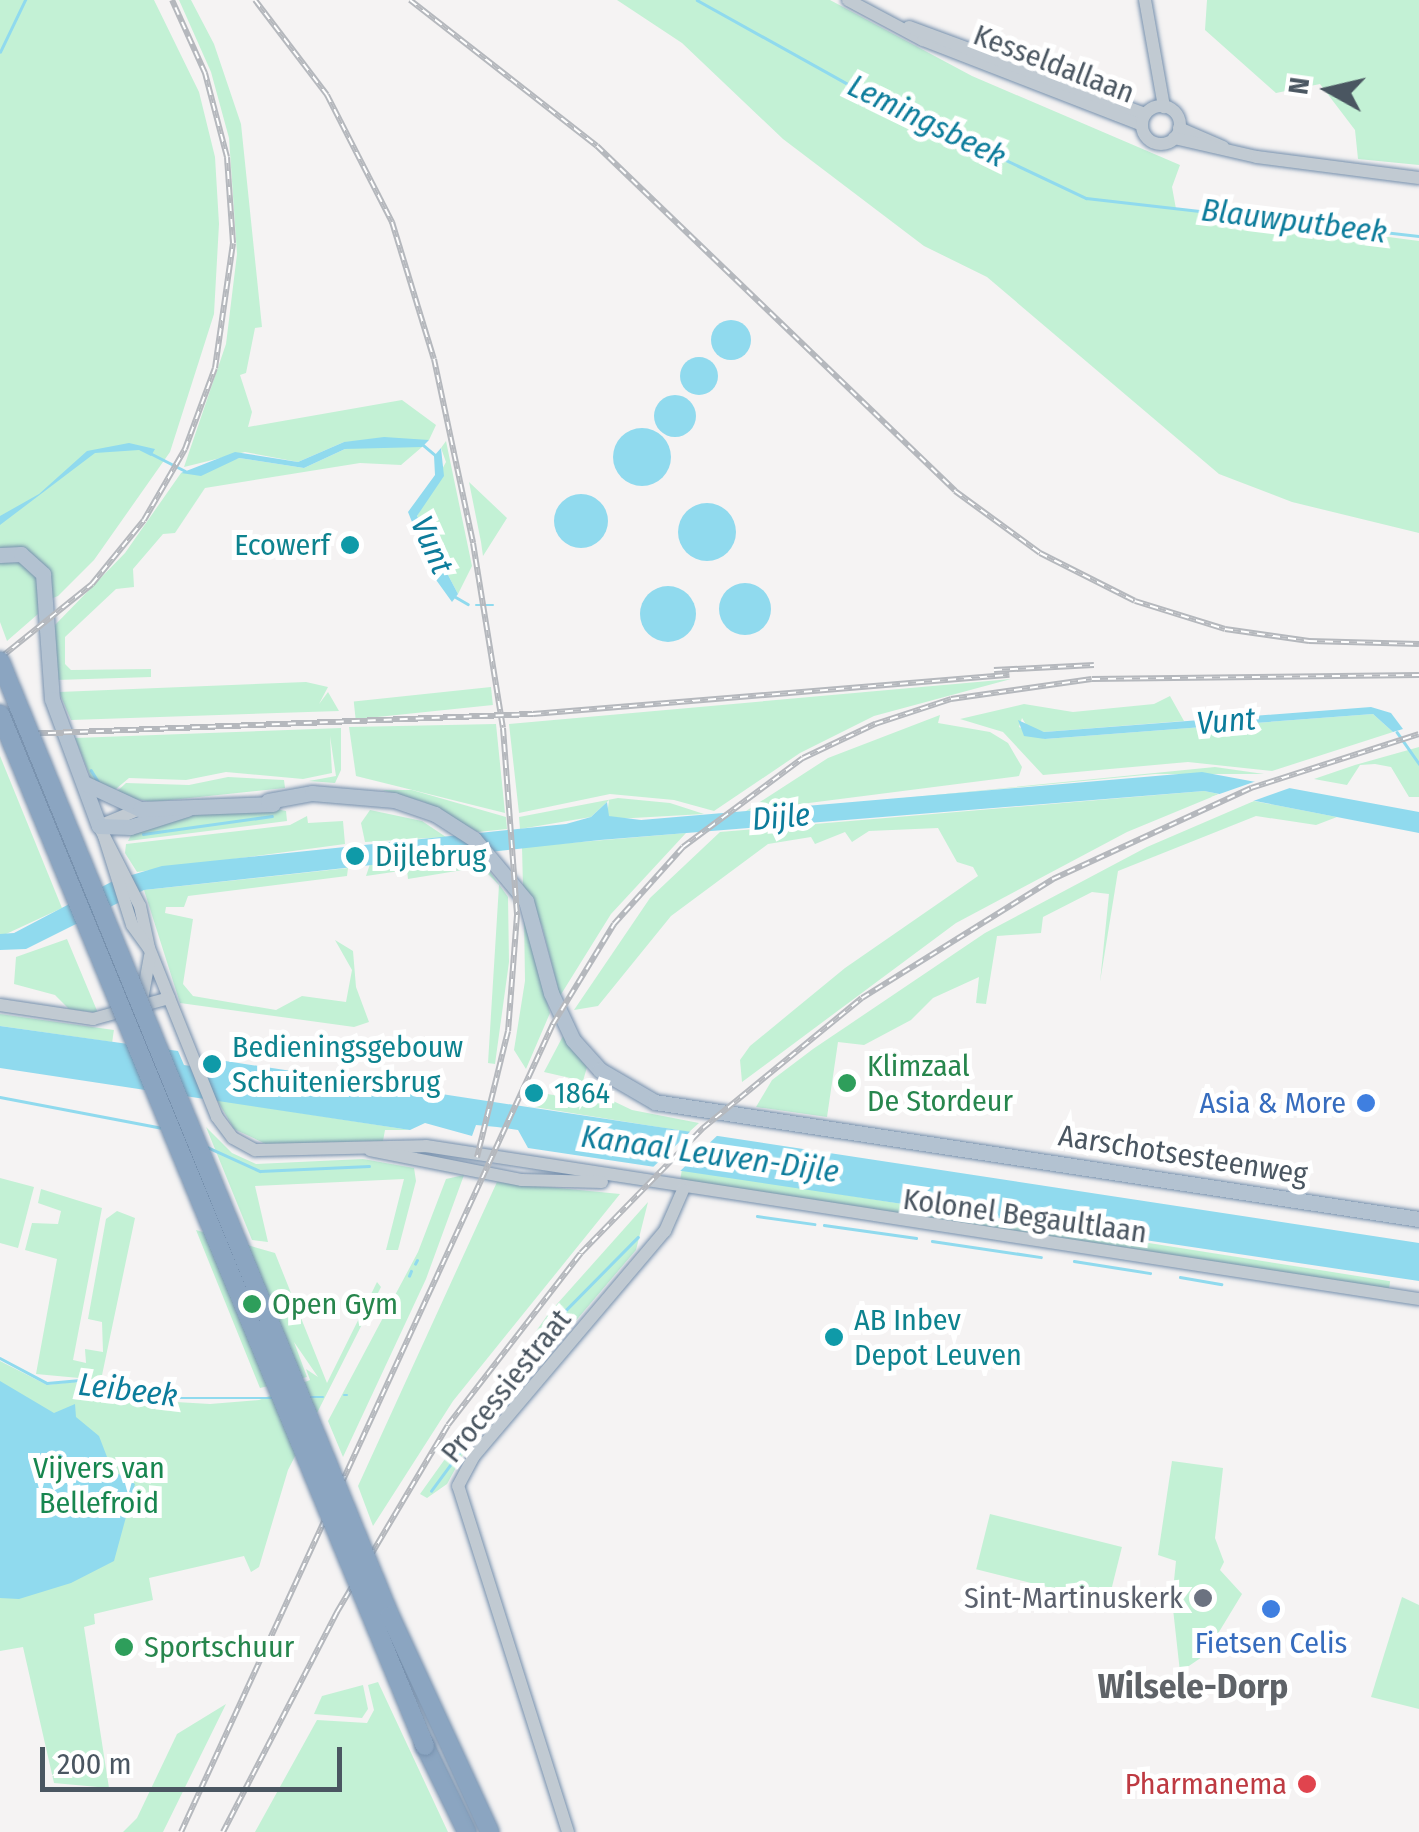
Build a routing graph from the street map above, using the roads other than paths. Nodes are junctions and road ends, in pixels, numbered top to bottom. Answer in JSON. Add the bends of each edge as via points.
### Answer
{"nodes":[{"id":1,"x":848,"y":0,"type":"edge"},
{"id":2,"x":1145,"y":0,"type":"edge"},
{"id":3,"x":1164,"y":107,"type":"junction"},
{"id":4,"x":1144,"y":120,"type":"junction"},
{"id":5,"x":1177,"y":133,"type":"junction"},
{"id":6,"x":1419,"y":178,"type":"edge"},
{"id":7,"x":0,"y":555,"type":"edge"},
{"id":8,"x":0,"y":661,"type":"edge"},
{"id":9,"x":0,"y":714,"type":"edge"},
{"id":10,"x":80,"y":779,"type":"junction"},
{"id":11,"x":140,"y":808,"type":"junction"},
{"id":12,"x":187,"y":809,"type":"junction"},
{"id":13,"x":130,"y":827,"type":"junction"},
{"id":14,"x":102,"y":831,"type":"junction"},
{"id":15,"x":116,"y":864,"type":"junction"},
{"id":16,"x":150,"y":951,"type":"junction"},
{"id":17,"x":169,"y":998,"type":"junction"},
{"id":18,"x":0,"y":1005,"type":"edge"},
{"id":19,"x":140,"y":1008,"type":"junction"},
{"id":20,"x":682,"y":1190,"type":"junction"},
{"id":21,"x":1419,"y":1219,"type":"edge"},
{"id":22,"x":1419,"y":1299,"type":"edge"},
{"id":23,"x":467,"y":1832,"type":"edge"},
{"id":24,"x":490,"y":1832,"type":"edge"},
{"id":25,"x":568,"y":1832,"type":"edge"}],
"edges":[{"from":1,"to":4,"type":"street","name":"Kesseldallaan"},
{"from":2,"to":3,"type":"street"},
{"from":3,"to":4,"type":"street"},
{"from":3,"to":5,"type":"street","via":[[1174,112]]},
{"from":4,"to":5,"type":"street","name":"Kesseldallaan","via":[[1154,143]]},
{"from":5,"to":6,"type":"street","via":[[1230,151]]},
{"from":7,"to":10,"type":"main road","via":[[20,554],[43,574],[46,668]]},
{"from":8,"to":24,"type":"highway","bridge":true,"via":[[390,1616]]},
{"from":9,"to":23,"type":"highway","bridge":true,"via":[[370,1624]]},
{"from":10,"to":11,"type":"main road","name":"Aarschotsesteenweg","via":[[94,793]]},
{"from":10,"to":14,"type":"main road"},
{"from":11,"to":12,"type":"main road","name":"Aarschotsesteenweg"},
{"from":11,"to":14,"type":"street","name":"Aarschotsesteenweg"},
{"from":12,"to":13,"type":"main road","name":"Aarschotsesteenweg"},
{"from":12,"to":21,"type":"main road","name":"Aarschotsesteenweg","via":[[325,796],[394,800],[450,822],[495,860],[526,901],[551,994],[573,1040],[600,1070],[654,1102]]},
{"from":13,"to":14,"type":"main road","name":"Aarschotsesteenweg"},
{"from":13,"to":15,"type":"street"},
{"from":14,"to":15,"type":"street","name":"Kolonel Begaultlaan"},
{"from":15,"to":16,"type":"street","name":"Kolonel Begaultlaan"},
{"from":16,"to":17,"type":"street","name":"Kolonel Begaultlaan"},
{"from":16,"to":19,"type":"street"},
{"from":17,"to":19,"type":"street"},
{"from":17,"to":20,"type":"street","name":"Kolonel Begaultlaan","via":[[224,1130],[255,1150],[426,1146]]},
{"from":18,"to":19,"type":"street","via":[[93,1019]]},
{"from":20,"to":22,"type":"street","name":"Kolonel Begaultlaan"},
{"from":20,"to":25,"type":"street","name":"Processiestraat","via":[[665,1231],[474,1456],[458,1486]]}]}
